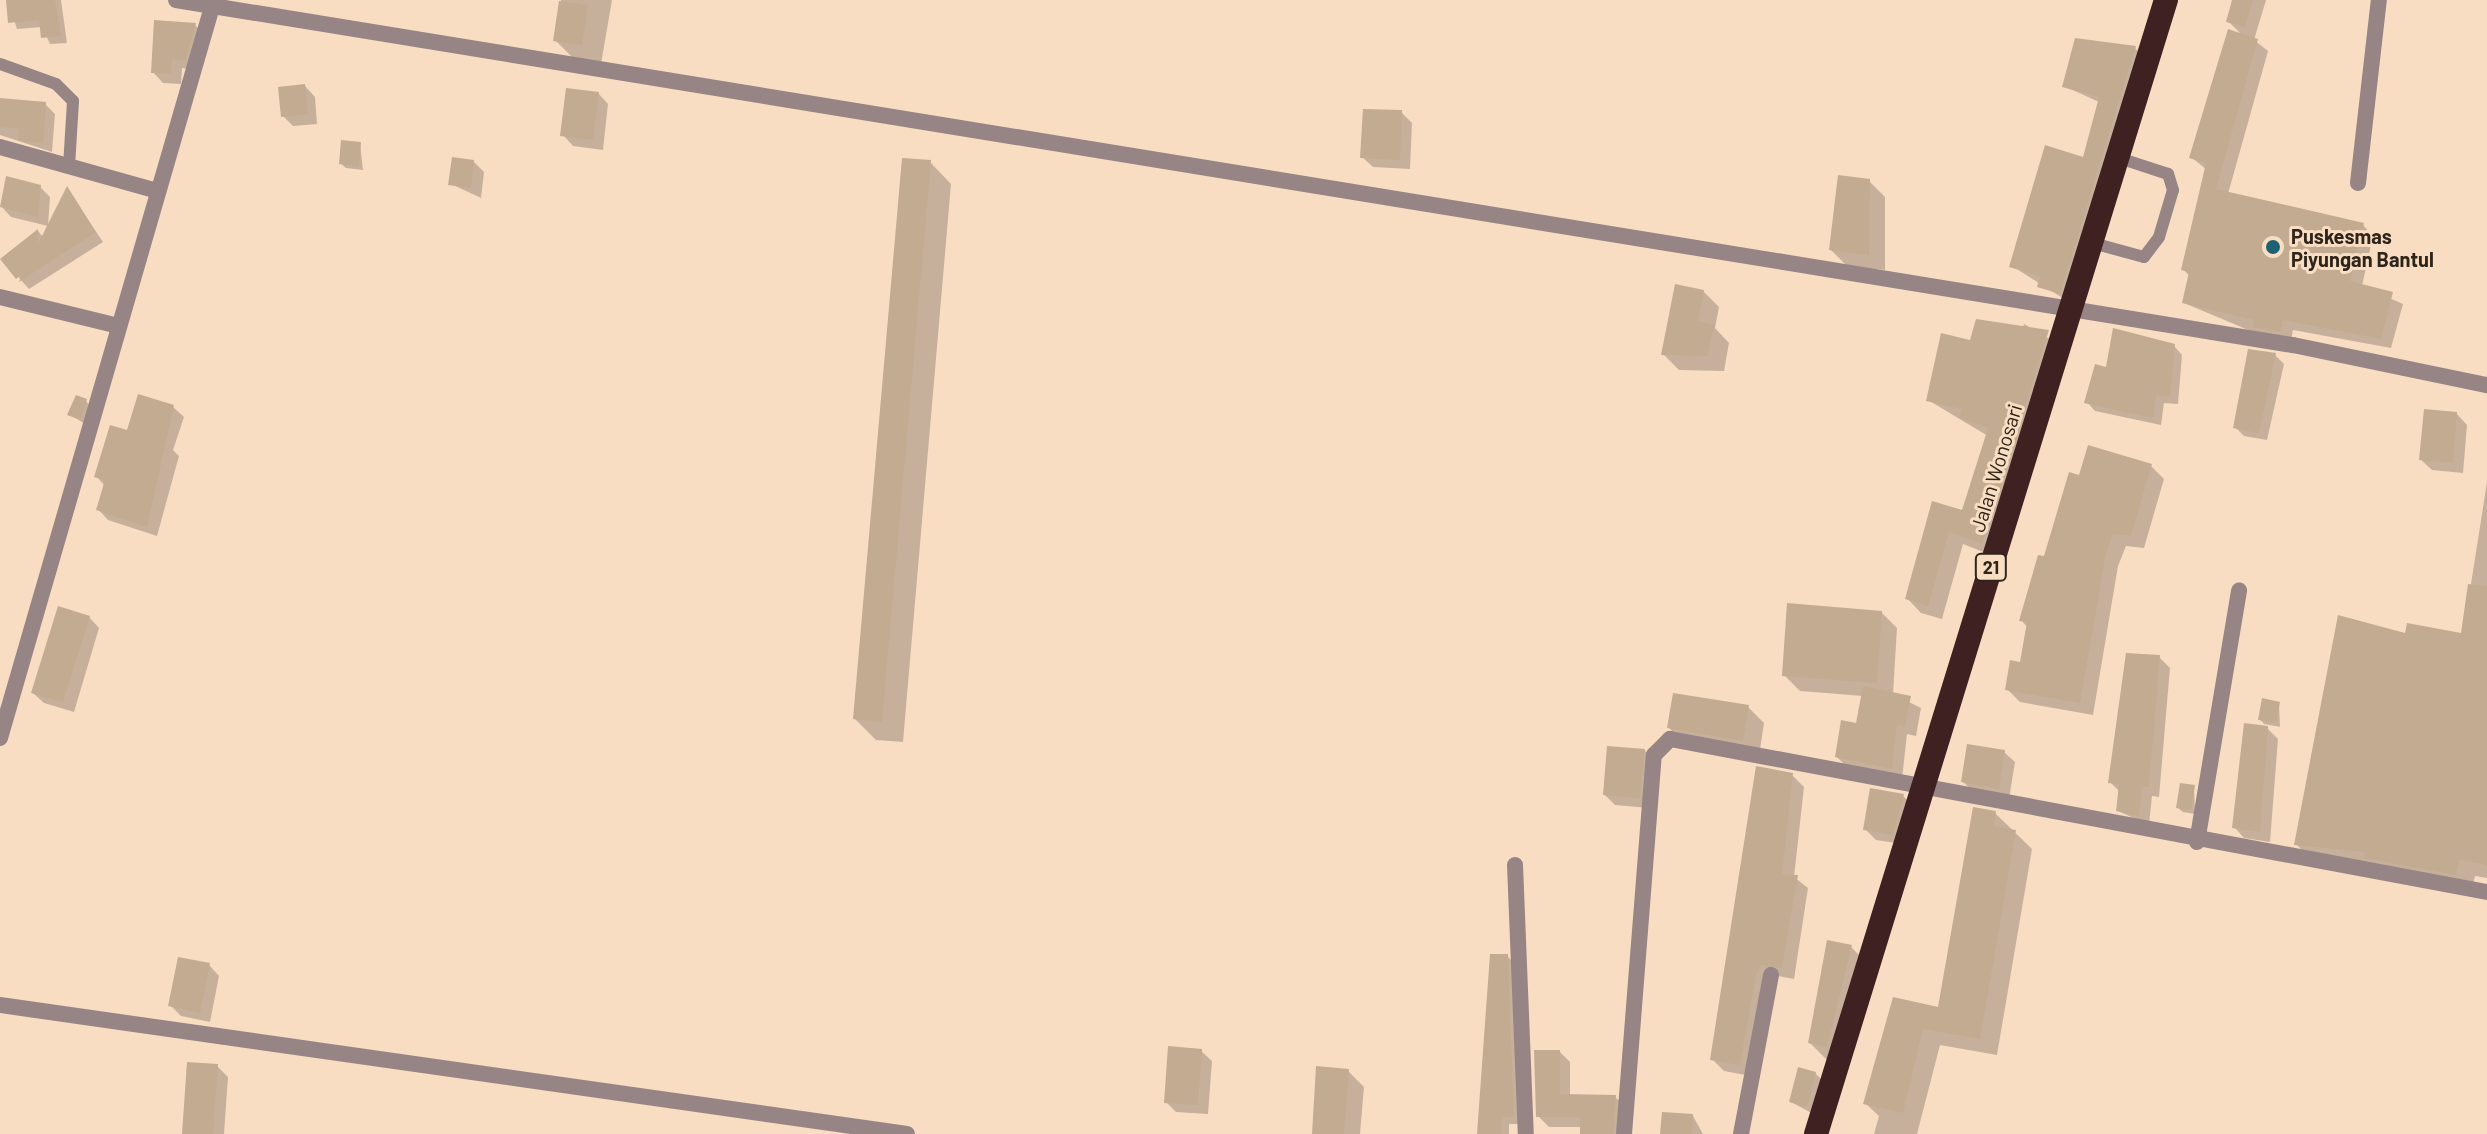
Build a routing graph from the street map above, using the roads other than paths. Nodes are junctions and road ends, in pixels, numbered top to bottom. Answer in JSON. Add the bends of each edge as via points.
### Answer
{"nodes":[{"id":1,"x":176,"y":0,"type":"edge"},
{"id":2,"x":2166,"y":0,"type":"edge"},
{"id":3,"x":2379,"y":0,"type":"edge"},
{"id":4,"x":212,"y":6,"type":"edge"},
{"id":5,"x":0,"y":64,"type":"edge"},
{"id":6,"x":0,"y":147,"type":"edge"},
{"id":7,"x":2116,"y":157,"type":"junction"},
{"id":8,"x":69,"y":166,"type":"junction"},
{"id":9,"x":2358,"y":183,"type":"dead end"},
{"id":10,"x":158,"y":191,"type":"junction"},
{"id":11,"x":2089,"y":242,"type":"junction"},
{"id":12,"x":0,"y":297,"type":"edge"},
{"id":13,"x":2067,"y":312,"type":"junction"},
{"id":14,"x":118,"y":326,"type":"junction"},
{"id":15,"x":2487,"y":385,"type":"edge"},
{"id":16,"x":2239,"y":590,"type":"dead end"},
{"id":17,"x":0,"y":738,"type":"edge"},
{"id":18,"x":1925,"y":790,"type":"junction"},
{"id":19,"x":2197,"y":842,"type":"junction"},
{"id":20,"x":1515,"y":865,"type":"dead end"},
{"id":21,"x":2487,"y":892,"type":"edge"},
{"id":22,"x":1771,"y":975,"type":"dead end"},
{"id":23,"x":0,"y":1005,"type":"edge"},
{"id":24,"x":907,"y":1134,"type":"edge"},
{"id":25,"x":1526,"y":1134,"type":"edge"},
{"id":26,"x":1624,"y":1134,"type":"edge"},
{"id":27,"x":1741,"y":1134,"type":"edge"},
{"id":28,"x":1816,"y":1134,"type":"edge"}],
"edges":[{"from":1,"to":4,"type":"street"},
{"from":2,"to":7,"type":"highway","name":"Jalan Wonosari","number":"21"},
{"from":3,"to":9,"type":"street"},
{"from":4,"to":10,"type":"street"},
{"from":4,"to":13,"type":"street"},
{"from":5,"to":8,"type":"lane","via":[[56,84],[73,101]]},
{"from":6,"to":8,"type":"street"},
{"from":7,"to":11,"type":"highway","name":"Jalan Wonosari","number":"21"},
{"from":7,"to":11,"type":"lane","via":[[2168,174],[2173,190],[2159,237],[2144,257]]},
{"from":8,"to":10,"type":"street"},
{"from":10,"to":14,"type":"street"},
{"from":11,"to":13,"type":"highway","name":"Jalan Wonosari","number":"21"},
{"from":12,"to":14,"type":"street"},
{"from":13,"to":15,"type":"street","via":[[2293,345]]},
{"from":13,"to":18,"type":"highway","name":"Jalan Wonosari","number":"21"},
{"from":14,"to":17,"type":"street"},
{"from":16,"to":19,"type":"street"},
{"from":18,"to":19,"type":"street"},
{"from":18,"to":26,"type":"street","via":[[1682,738],[1654,755]]},
{"from":18,"to":28,"type":"highway","name":"Jalan Wonosari","number":"21"},
{"from":19,"to":21,"type":"street"},
{"from":20,"to":25,"type":"street"},
{"from":22,"to":27,"type":"street"},
{"from":23,"to":24,"type":"street"}]}
